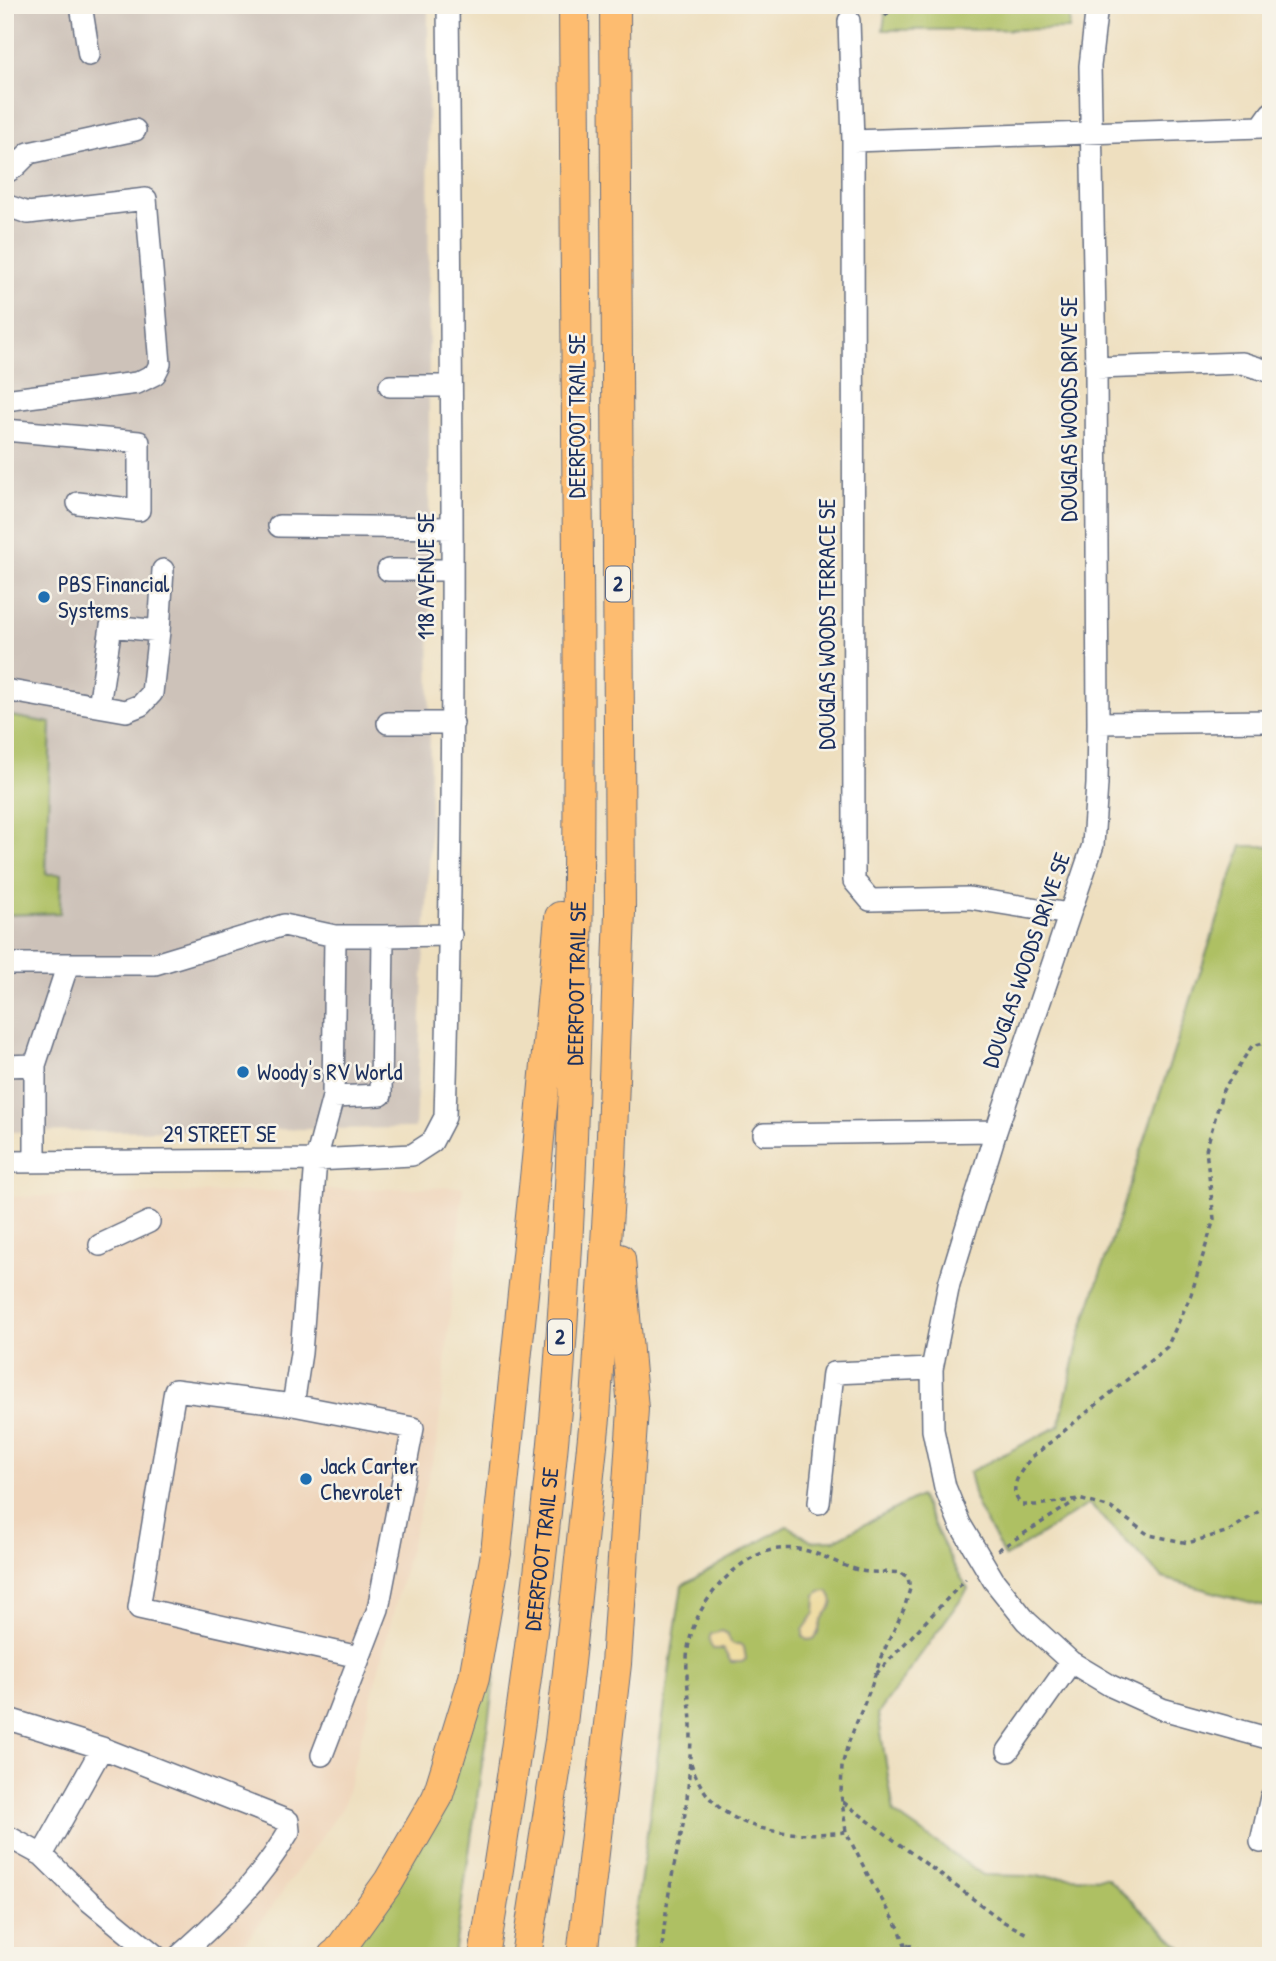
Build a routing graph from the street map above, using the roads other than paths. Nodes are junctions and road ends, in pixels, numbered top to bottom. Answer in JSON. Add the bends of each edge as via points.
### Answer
{"nodes":[{"id":1,"x":81,"y":5,"type":"edge"},
{"id":2,"x":449,"y":5,"type":"edge"},
{"id":3,"x":574,"y":5,"type":"edge"},
{"id":4,"x":615,"y":5,"type":"edge"},
{"id":5,"x":1097,"y":5,"type":"edge"},
{"id":6,"x":849,"y":21,"type":"dead end"},
{"id":7,"x":89,"y":55,"type":"dead end"},
{"id":8,"x":1271,"y":113,"type":"edge"},
{"id":9,"x":135,"y":130,"type":"dead end"},
{"id":10,"x":1092,"y":132,"type":"junction"},
{"id":11,"x":853,"y":141,"type":"junction"},
{"id":12,"x":5,"y":173,"type":"edge"},
{"id":13,"x":5,"y":205,"type":"edge"},
{"id":14,"x":1096,"y":368,"type":"junction"},
{"id":15,"x":1271,"y":372,"type":"edge"},
{"id":16,"x":390,"y":386,"type":"dead end"},
{"id":17,"x":452,"y":386,"type":"junction"},
{"id":18,"x":5,"y":400,"type":"edge"},
{"id":19,"x":5,"y":430,"type":"edge"},
{"id":20,"x":78,"y":503,"type":"dead end"},
{"id":21,"x":279,"y":527,"type":"dead end"},
{"id":22,"x":452,"y":528,"type":"junction"},
{"id":23,"x":163,"y":570,"type":"dead end"},
{"id":24,"x":388,"y":570,"type":"dead end"},
{"id":25,"x":452,"y":570,"type":"junction"},
{"id":26,"x":159,"y":631,"type":"junction"},
{"id":27,"x":5,"y":690,"type":"edge"},
{"id":28,"x":99,"y":706,"type":"junction"},
{"id":29,"x":579,"y":715,"type":"junction"},
{"id":30,"x":1271,"y":721,"type":"edge"},
{"id":31,"x":388,"y":723,"type":"dead end"},
{"id":32,"x":453,"y":723,"type":"junction"},
{"id":33,"x":1098,"y":723,"type":"junction"},
{"id":34,"x":1069,"y":914,"type":"junction"},
{"id":35,"x":451,"y":935,"type":"junction"},
{"id":36,"x":335,"y":936,"type":"junction"},
{"id":37,"x":383,"y":936,"type":"junction"},
{"id":38,"x":5,"y":964,"type":"edge"},
{"id":39,"x":68,"y":964,"type":"junction"},
{"id":40,"x":35,"y":1065,"type":"junction"},
{"id":41,"x":5,"y":1066,"type":"edge"},
{"id":42,"x":333,"y":1097,"type":"junction"},
{"id":43,"x":996,"y":1131,"type":"junction"},
{"id":44,"x":764,"y":1134,"type":"dead end"},
{"id":45,"x":432,"y":1143,"type":"joint"},
{"id":46,"x":316,"y":1160,"type":"junction"},
{"id":47,"x":35,"y":1161,"type":"junction"},
{"id":48,"x":5,"y":1162,"type":"edge"},
{"id":49,"x":611,"y":1163,"type":"junction"},
{"id":50,"x":149,"y":1222,"type":"dead end"},
{"id":51,"x":100,"y":1245,"type":"dead end"},
{"id":52,"x":932,"y":1369,"type":"junction"},
{"id":53,"x":293,"y":1405,"type":"junction"},
{"id":54,"x":819,"y":1503,"type":"dead end"},
{"id":55,"x":359,"y":1657,"type":"junction"},
{"id":56,"x":1071,"y":1661,"type":"junction"},
{"id":57,"x":5,"y":1718,"type":"edge"},
{"id":58,"x":1271,"y":1739,"type":"edge"},
{"id":59,"x":102,"y":1748,"type":"junction"},
{"id":60,"x":1007,"y":1751,"type":"dead end"},
{"id":61,"x":322,"y":1755,"type":"dead end"},
{"id":62,"x":1271,"y":1797,"type":"edge"},
{"id":63,"x":5,"y":1835,"type":"edge"},
{"id":64,"x":1261,"y":1842,"type":"dead end"},
{"id":65,"x":42,"y":1855,"type":"junction"},
{"id":66,"x":156,"y":1956,"type":"edge"},
{"id":67,"x":179,"y":1956,"type":"edge"},
{"id":68,"x":333,"y":1956,"type":"edge"},
{"id":69,"x":484,"y":1956,"type":"edge"},
{"id":70,"x":526,"y":1956,"type":"edge"},
{"id":71,"x":582,"y":1956,"type":"edge"}],
"edges":[{"from":1,"to":7,"type":"street"},
{"from":2,"to":17,"type":"street","name":"118 AVENUE SE"},
{"from":3,"to":29,"type":"highway","name":"DEERFOOT TRAIL SE","number":"2"},
{"from":4,"to":49,"type":"highway","name":"DEERFOOT TRAIL SE","number":"2","via":[[620,912]]},
{"from":5,"to":10,"type":"street","name":"DOUGLAS WOODS DRIVE SE","via":[[1090,66]]},
{"from":6,"to":11,"type":"street","name":"DOUGLAS WOODS TERRACE SE"},
{"from":8,"to":10,"type":"street","via":[[1261,127]]},
{"from":9,"to":12,"type":"street","via":[[29,153]]},
{"from":10,"to":11,"type":"street"},
{"from":10,"to":14,"type":"street","name":"DOUGLAS WOODS DRIVE SE"},
{"from":11,"to":34,"type":"street","name":"DOUGLAS WOODS TERRACE SE","via":[[854,881],[870,900],[969,898]]},
{"from":13,"to":18,"type":"street","via":[[28,213],[146,199],[160,364],[155,374],[137,383]]},
{"from":14,"to":15,"type":"street","via":[[1242,363]]},
{"from":14,"to":33,"type":"street","name":"DOUGLAS WOODS DRIVE SE"},
{"from":16,"to":17,"type":"street"},
{"from":17,"to":22,"type":"street","name":"118 AVENUE SE"},
{"from":19,"to":20,"type":"street","via":[[139,442],[139,510]]},
{"from":21,"to":22,"type":"street"},
{"from":22,"to":25,"type":"street","name":"118 AVENUE SE"},
{"from":23,"to":26,"type":"street"},
{"from":24,"to":25,"type":"street"},
{"from":25,"to":32,"type":"street","name":"118 AVENUE SE"},
{"from":26,"to":28,"type":"street","via":[[152,693],[141,705],[126,711]]},
{"from":26,"to":28,"type":"street","via":[[111,626]]},
{"from":27,"to":28,"type":"street"},
{"from":29,"to":68,"type":"highway","via":[[496,1553],[474,1678],[437,1798],[389,1881]]},
{"from":29,"to":69,"type":"highway","name":"DEERFOOT TRAIL SE","number":"2","via":[[571,1157],[556,1410],[529,1659]]},
{"from":30,"to":33,"type":"street"},
{"from":31,"to":32,"type":"street"},
{"from":32,"to":35,"type":"street","name":"118 AVENUE SE"},
{"from":33,"to":34,"type":"street","name":"DOUGLAS WOODS DRIVE SE","via":[[1093,845]]},
{"from":34,"to":43,"type":"street","name":"DOUGLAS WOODS DRIVE SE"},
{"from":35,"to":37,"type":"street"},
{"from":35,"to":45,"type":"street","name":"118 AVENUE SE","via":[[445,1117]]},
{"from":36,"to":37,"type":"street"},
{"from":36,"to":39,"type":"street","via":[[285,925],[155,964]]},
{"from":36,"to":42,"type":"street"},
{"from":37,"to":42,"type":"street","via":[[381,1095]]},
{"from":38,"to":39,"type":"street"},
{"from":39,"to":40,"type":"street"},
{"from":40,"to":41,"type":"street"},
{"from":40,"to":47,"type":"street"},
{"from":42,"to":46,"type":"street"},
{"from":43,"to":44,"type":"street"},
{"from":43,"to":52,"type":"street","name":"DOUGLAS WOODS DRIVE SE","via":[[949,1284]]},
{"from":45,"to":46,"type":"street","name":"29 STREET SE","via":[[412,1155]]},
{"from":46,"to":47,"type":"street","name":"29 STREET SE"},
{"from":46,"to":53,"type":"street"},
{"from":47,"to":48,"type":"street","name":"29 STREET SE"},
{"from":49,"to":70,"type":"highway","name":"DEERFOOT TRAIL SE","number":"2","via":[[595,1418],[569,1663]]},
{"from":49,"to":71,"type":"highway","via":[[633,1409],[616,1664]]},
{"from":50,"to":51,"type":"street"},
{"from":52,"to":54,"type":"street","via":[[834,1373]]},
{"from":52,"to":56,"type":"street","name":"DOUGLAS WOODS DRIVE SE","via":[[933,1430],[945,1487],[960,1524],[994,1581],[1026,1621]]},
{"from":53,"to":55,"type":"street","via":[[413,1428],[378,1609]]},
{"from":53,"to":55,"type":"street","via":[[175,1390],[139,1608]]},
{"from":55,"to":61,"type":"street"},
{"from":56,"to":58,"type":"street","name":"DOUGLAS WOODS DRIVE SE","via":[[1162,1709]]},
{"from":56,"to":60,"type":"street"},
{"from":57,"to":59,"type":"street"},
{"from":59,"to":65,"type":"street"},
{"from":59,"to":67,"type":"street","via":[[288,1821],[289,1831],[255,1880],[220,1920]]},
{"from":62,"to":64,"type":"street"},
{"from":63,"to":65,"type":"street"},
{"from":65,"to":66,"type":"street"}]}
